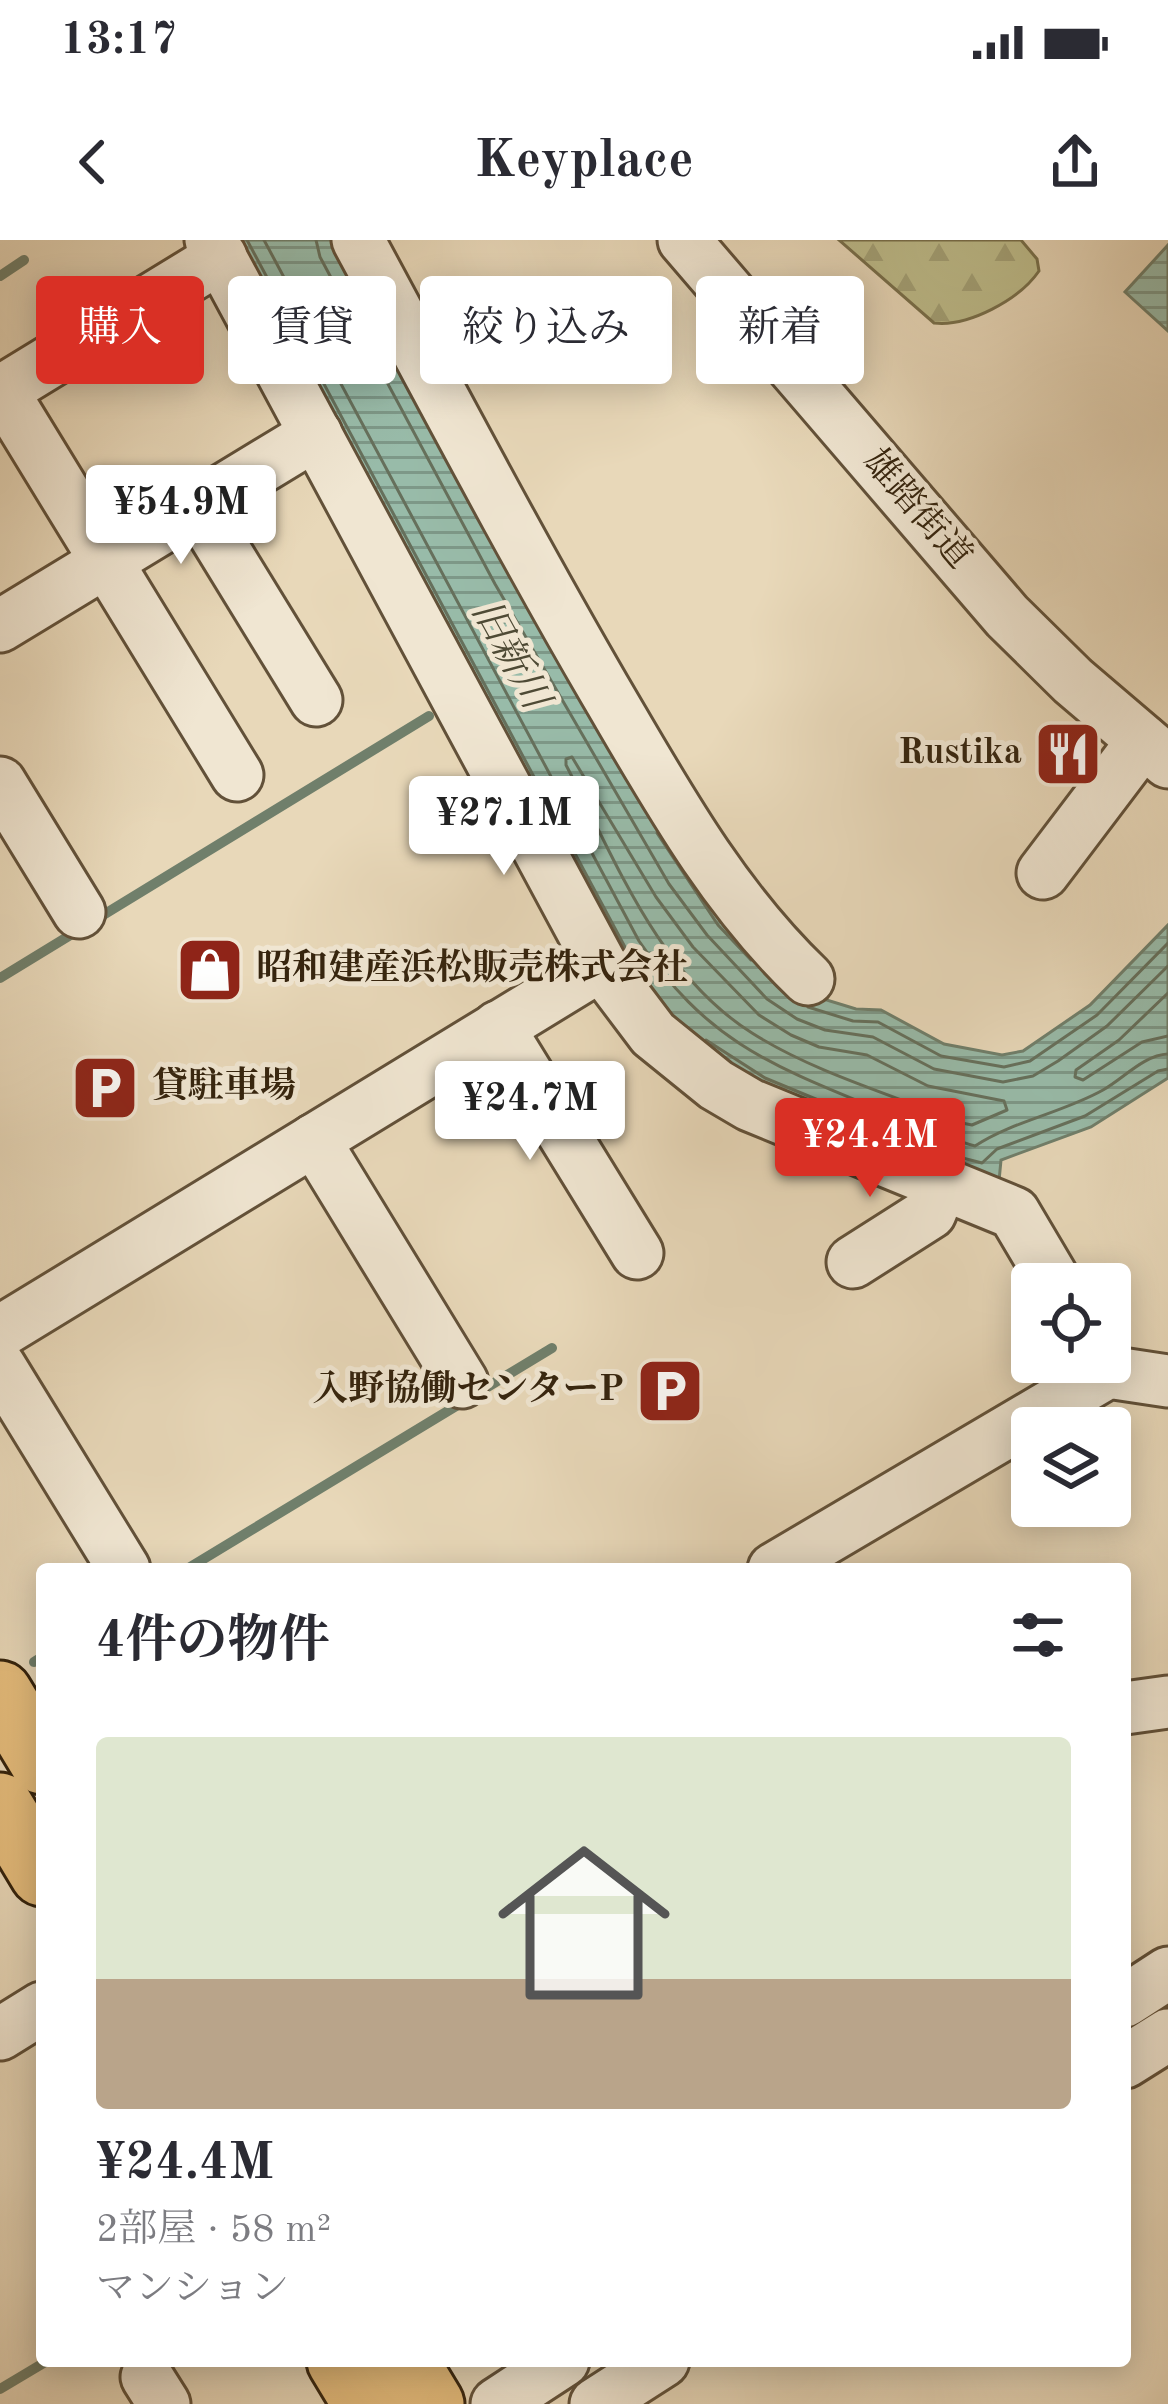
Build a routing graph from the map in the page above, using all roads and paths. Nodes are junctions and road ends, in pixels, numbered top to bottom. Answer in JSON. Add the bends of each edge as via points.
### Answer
{"nodes":[{"id":1,"x":358,"y":240,"type":"edge"},
{"id":2,"x":683,"y":240,"type":"edge"},
{"id":3,"x":216,"y":249,"type":"edge"},
{"id":4,"x":316,"y":434,"type":"junction"},
{"id":5,"x":197,"y":506,"type":"junction"},
{"id":6,"x":106,"y":562,"type":"junction"},
{"id":7,"x":4,"y":614,"type":"edge"},
{"id":8,"x":316,"y":700,"type":"dead end"},
{"id":9,"x":1155,"y":752,"type":"edge"},
{"id":10,"x":237,"y":775,"type":"dead end"},
{"id":11,"x":0,"y":783,"type":"edge"},
{"id":12,"x":1043,"y":873,"type":"dead end"},
{"id":13,"x":79,"y":912,"type":"dead end"},
{"id":14,"x":601,"y":965,"type":"junction"},
{"id":15,"x":808,"y":979,"type":"dead end"},
{"id":16,"x":498,"y":1027,"type":"junction"},
{"id":17,"x":314,"y":1140,"type":"junction"},
{"id":18,"x":942,"y":1184,"type":"junction"},
{"id":19,"x":637,"y":1253,"type":"dead end"},
{"id":20,"x":853,"y":1262,"type":"dead end"},
{"id":21,"x":1044,"y":1263,"type":"edge"},
{"id":22,"x":0,"y":1332,"type":"edge"},
{"id":23,"x":0,"y":1366,"type":"edge"},
{"id":24,"x":1131,"y":1373,"type":"edge"},
{"id":25,"x":1168,"y":1381,"type":"edge"},
{"id":26,"x":462,"y":1382,"type":"dead end"},
{"id":27,"x":1079,"y":1383,"type":"edge"},
{"id":28,"x":120,"y":1563,"type":"edge"},
{"id":29,"x":784,"y":1563,"type":"edge"},
{"id":30,"x":0,"y":1693,"type":"edge"},
{"id":31,"x":1168,"y":1702,"type":"edge"},
{"id":32,"x":1131,"y":1707,"type":"edge"},
{"id":33,"x":36,"y":1752,"type":"edge"},
{"id":34,"x":0,"y":1805,"type":"edge"},
{"id":35,"x":36,"y":1864,"type":"edge"},
{"id":36,"x":1168,"y":1973,"type":"edge"},
{"id":37,"x":1131,"y":1997,"type":"edge"},
{"id":38,"x":36,"y":2012,"type":"edge"},
{"id":39,"x":0,"y":2034,"type":"edge"},
{"id":40,"x":1168,"y":2035,"type":"edge"},
{"id":41,"x":1131,"y":2058,"type":"edge"},
{"id":42,"x":343,"y":2367,"type":"edge"},
{"id":43,"x":410,"y":2367,"type":"edge"},
{"id":44,"x":554,"y":2367,"type":"edge"},
{"id":45,"x":653,"y":2367,"type":"edge"},
{"id":46,"x":365,"y":2404,"type":"edge"},
{"id":47,"x":432,"y":2404,"type":"edge"},
{"id":48,"x":497,"y":2404,"type":"edge"},
{"id":49,"x":596,"y":2404,"type":"edge"}],
"edges":[{"from":1,"to":15,"type":"street","via":[[661,786],[748,916]]},
{"from":2,"to":9,"type":"street","name":"雄踏街道","via":[[1007,616]]},
{"from":3,"to":4,"type":"street"},
{"from":3,"to":6,"type":"street","via":[[2,391]]},
{"from":4,"to":5,"type":"street"},
{"from":4,"to":14,"type":"street"},
{"from":5,"to":6,"type":"street"},
{"from":5,"to":8,"type":"street"},
{"from":6,"to":7,"type":"street"},
{"from":6,"to":10,"type":"street"},
{"from":9,"to":12,"type":"street"},
{"from":11,"to":13,"type":"street"},
{"from":14,"to":16,"type":"street"},
{"from":14,"to":18,"type":"street","via":[[653,1034],[716,1085]]},
{"from":16,"to":17,"type":"street"},
{"from":16,"to":19,"type":"street"},
{"from":17,"to":22,"type":"street"},
{"from":17,"to":26,"type":"street"},
{"from":18,"to":20,"type":"street","via":[[930,1213]]},
{"from":18,"to":21,"type":"street","via":[[1014,1213]]},
{"from":23,"to":28,"type":"street"},
{"from":24,"to":25,"type":"street"},
{"from":27,"to":29,"type":"street"},
{"from":30,"to":33,"type":"main road"},
{"from":31,"to":32,"type":"street"},
{"from":34,"to":35,"type":"main road"},
{"from":36,"to":37,"type":"street"},
{"from":38,"to":39,"type":"street"},
{"from":40,"to":41,"type":"street"},
{"from":42,"to":46,"type":"main road"},
{"from":43,"to":47,"type":"main road"},
{"from":44,"to":48,"type":"street"},
{"from":45,"to":49,"type":"street"}]}
